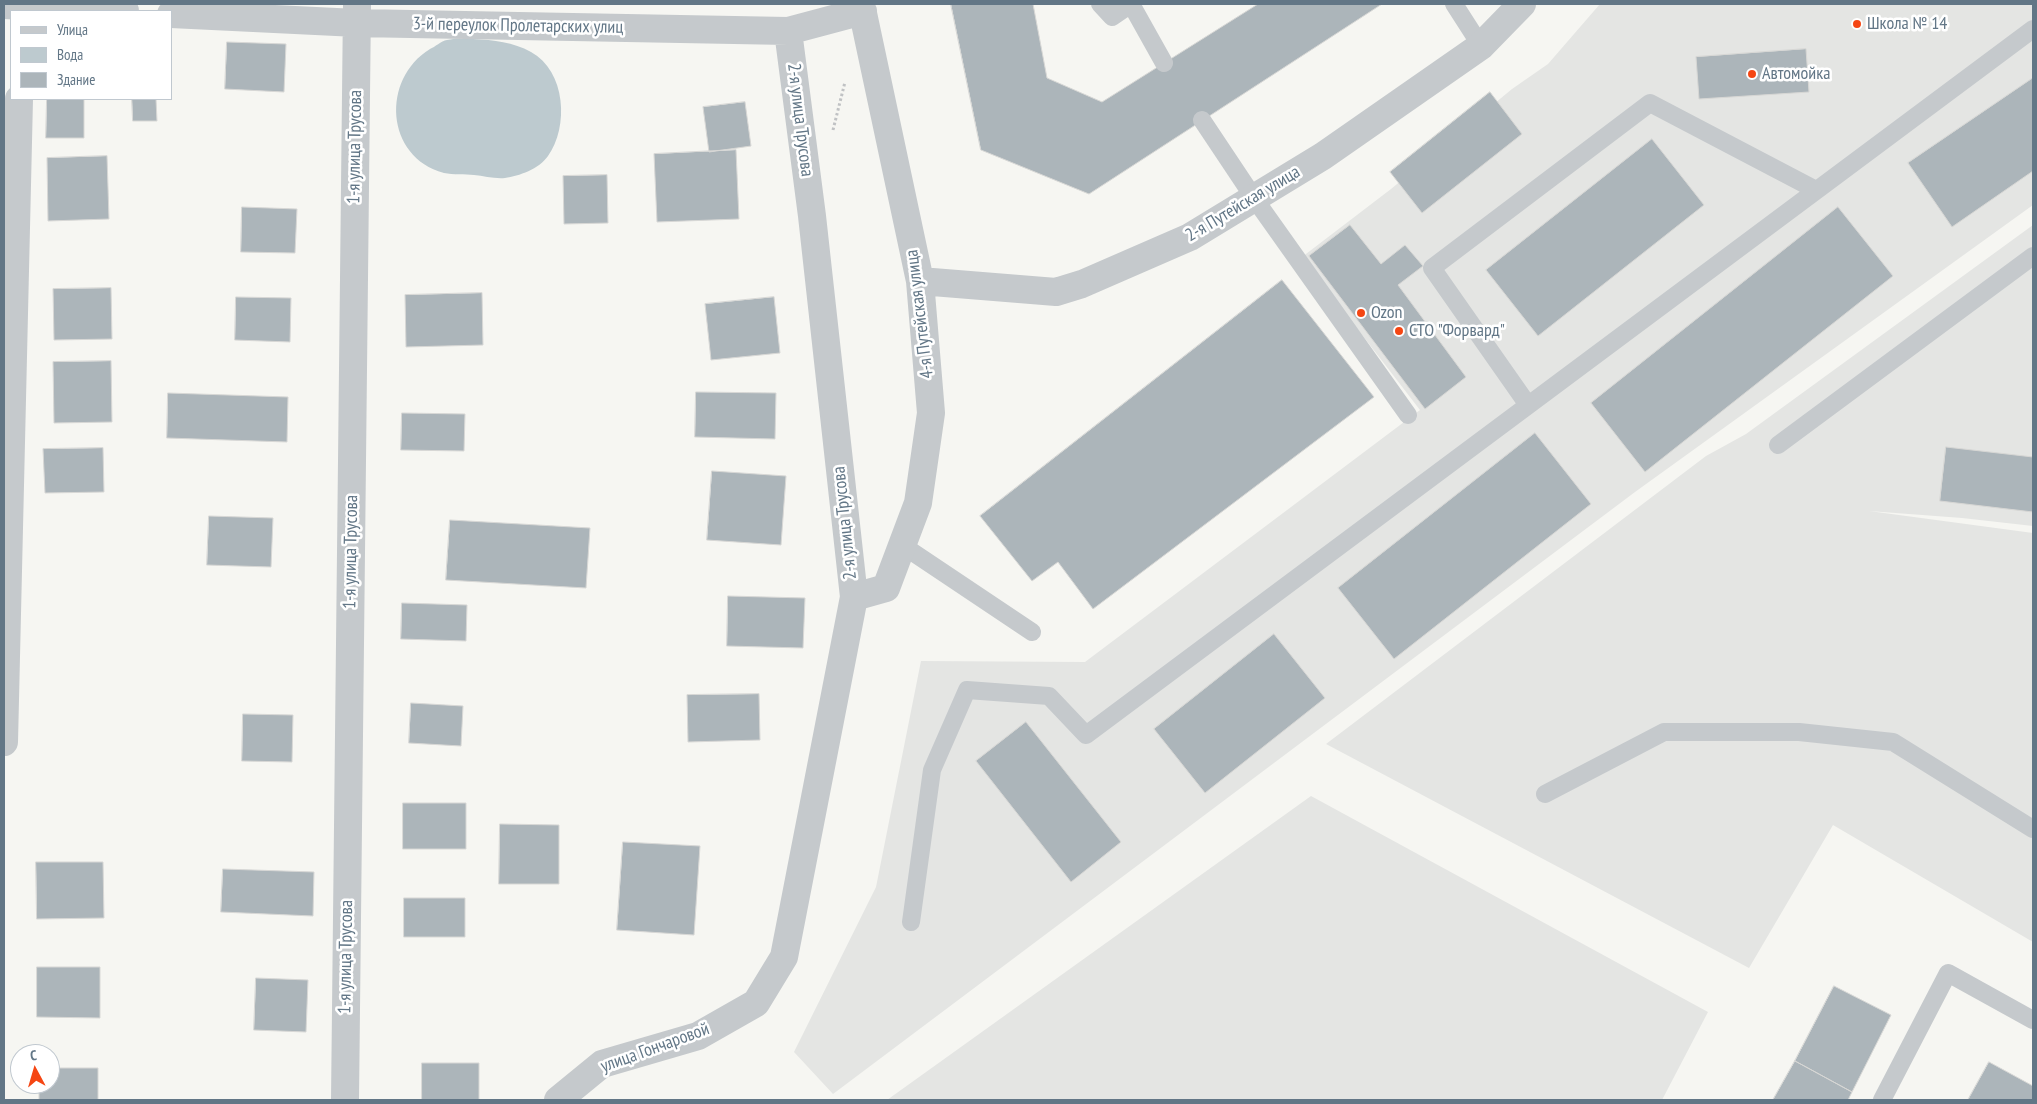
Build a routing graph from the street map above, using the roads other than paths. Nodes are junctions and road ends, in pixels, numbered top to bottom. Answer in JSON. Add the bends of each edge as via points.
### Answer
{"nodes":[{"id":1,"x":1100,"y":4,"type":"edge"},
{"id":2,"x":1131,"y":4,"type":"edge"},
{"id":3,"x":1454,"y":4,"type":"edge"},
{"id":4,"x":1522,"y":4,"type":"edge"},
{"id":5,"x":17,"y":7,"type":"edge"},
{"id":6,"x":862,"y":8,"type":"edge"},
{"id":7,"x":98,"y":10,"type":"edge"},
{"id":8,"x":357,"y":13,"type":"edge"},
{"id":9,"x":172,"y":14,"type":"edge"},
{"id":10,"x":2033,"y":28,"type":"edge"},
{"id":11,"x":788,"y":31,"type":"junction"},
{"id":12,"x":1480,"y":46,"type":"junction"},
{"id":13,"x":1164,"y":62,"type":"dead end"},
{"id":14,"x":19,"y":100,"type":"edge"},
{"id":15,"x":1202,"y":120,"type":"dead end"},
{"id":16,"x":1816,"y":190,"type":"junction"},
{"id":17,"x":1254,"y":198,"type":"junction"},
{"id":18,"x":2033,"y":256,"type":"edge"},
{"id":19,"x":920,"y":281,"type":"junction"},
{"id":20,"x":1528,"y":405,"type":"junction"},
{"id":21,"x":1408,"y":415,"type":"dead end"},
{"id":22,"x":1778,"y":445,"type":"dead end"},
{"id":23,"x":902,"y":545,"type":"junction"},
{"id":24,"x":854,"y":597,"type":"junction"},
{"id":25,"x":1032,"y":632,"type":"dead end"},
{"id":26,"x":4,"y":742,"type":"edge"},
{"id":27,"x":1545,"y":794,"type":"dead end"},
{"id":28,"x":2033,"y":829,"type":"edge"},
{"id":29,"x":911,"y":922,"type":"dead end"},
{"id":30,"x":756,"y":1003,"type":"joint"},
{"id":31,"x":2033,"y":1020,"type":"edge"},
{"id":32,"x":345,"y":1100,"type":"edge"},
{"id":33,"x":558,"y":1100,"type":"edge"},
{"id":34,"x":1882,"y":1100,"type":"edge"}],
"edges":[{"from":1,"to":2,"type":"lane","via":[[1112,18]]},
{"from":2,"to":13,"type":"lane"},
{"from":3,"to":12,"type":"lane"},
{"from":4,"to":12,"type":"street","name":"2-я Путейская улица"},
{"from":5,"to":7,"type":"street"},
{"from":6,"to":11,"type":"street","name":"3-й переулок Пролетарских улиц"},
{"from":6,"to":19,"type":"street","name":"4-я Путейская улица"},
{"from":8,"to":9,"type":"street","name":"3-й переулок Пролетарских улиц"},
{"from":8,"to":11,"type":"street","name":"3-й переулок Пролетарских улиц"},
{"from":8,"to":32,"type":"street","name":"1-я улица Трусова"},
{"from":10,"to":16,"type":"lane"},
{"from":11,"to":24,"type":"street","name":"2-я улица Трусова"},
{"from":12,"to":17,"type":"street","name":"2-я Путейская улица","via":[[1323,156]]},
{"from":14,"to":26,"type":"street"},
{"from":15,"to":17,"type":"lane"},
{"from":16,"to":20,"type":"lane"},
{"from":16,"to":20,"type":"lane","via":[[1650,103],[1432,268]]},
{"from":17,"to":19,"type":"street","name":"2-я Путейская улица","via":[[1190,237],[1056,292]]},
{"from":17,"to":21,"type":"lane"},
{"from":18,"to":22,"type":"lane"},
{"from":19,"to":23,"type":"street","name":"4-я Путейская улица","via":[[931,413],[918,503]]},
{"from":20,"to":29,"type":"lane","via":[[1086,735],[1049,696],[967,690],[932,770]]},
{"from":23,"to":24,"type":"street","name":"4-я Путейская улица","via":[[886,588]]},
{"from":23,"to":25,"type":"lane"},
{"from":24,"to":30,"type":"street","name":"2-я улица Трусова","via":[[784,958]]},
{"from":27,"to":28,"type":"lane","via":[[1664,732],[1799,732],[1893,742]]},
{"from":30,"to":33,"type":"street","name":"улица Гончаровой","via":[[698,1036],[602,1064]]},
{"from":31,"to":34,"type":"lane","via":[[1948,973]]}]}
